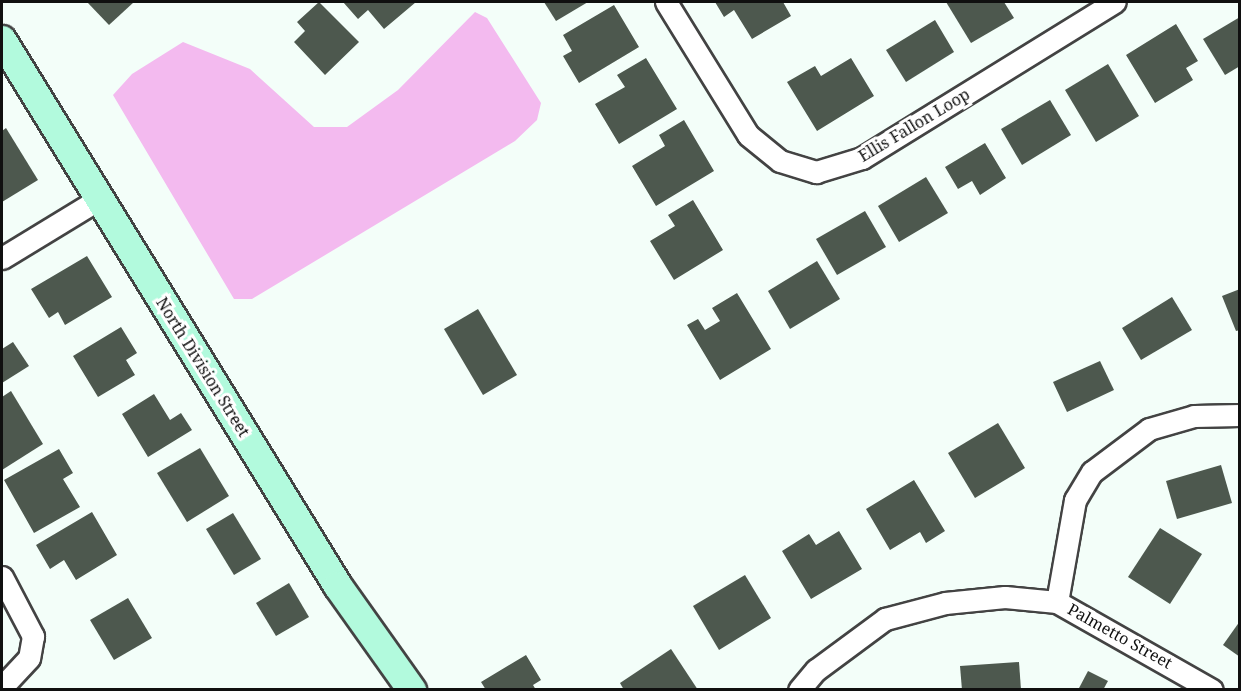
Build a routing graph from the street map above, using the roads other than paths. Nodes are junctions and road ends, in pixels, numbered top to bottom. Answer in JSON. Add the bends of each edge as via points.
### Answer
{"nodes":[{"id":1,"x":666,"y":2,"type":"edge"},
{"id":2,"x":1115,"y":2,"type":"edge"},
{"id":3,"x":2,"y":40,"type":"edge"},
{"id":4,"x":99,"y":199,"type":"junction"},
{"id":5,"x":2,"y":258,"type":"edge"},
{"id":6,"x":1239,"y":415,"type":"edge"},
{"id":7,"x":2,"y":577,"type":"edge"},
{"id":8,"x":1057,"y":602,"type":"junction"},
{"id":9,"x":2,"y":687,"type":"edge"},
{"id":10,"x":412,"y":690,"type":"edge"},
{"id":11,"x":799,"y":690,"type":"edge"},
{"id":12,"x":1212,"y":690,"type":"edge"}],
"edges":[{"from":1,"to":2,"type":"street","name":"Ellis Fallon Loop","via":[[748,135],[780,161],[816,172],[862,158]]},
{"from":3,"to":4,"type":"street","name":"North Division Street"},
{"from":4,"to":5,"type":"street"},
{"from":4,"to":10,"type":"street","name":"North Division Street","via":[[338,586]]},
{"from":6,"to":8,"type":"street","via":[[1194,416],[1149,429],[1092,472],[1075,500]]},
{"from":7,"to":9,"type":"street","via":[[33,636],[29,658]]},
{"from":8,"to":11,"type":"street","name":"Palmetto Street","via":[[975,600],[885,619],[816,670]]},
{"from":8,"to":12,"type":"street","name":"Palmetto Street"}]}
